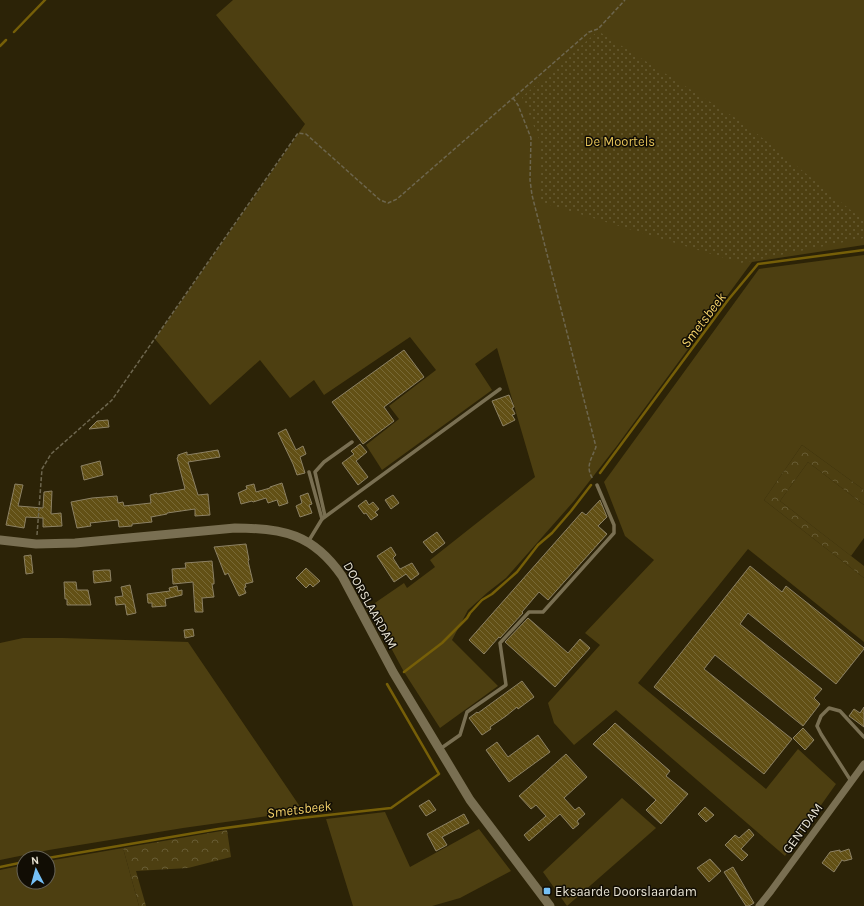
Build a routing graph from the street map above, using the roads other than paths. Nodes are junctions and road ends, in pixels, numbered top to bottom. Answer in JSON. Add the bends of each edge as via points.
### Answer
{"nodes":[{"id":1,"x":500,"y":388,"type":"dead end"},
{"id":2,"x":352,"y":442,"type":"dead end"},
{"id":3,"x":309,"y":472,"type":"dead end"},
{"id":4,"x":597,"y":485,"type":"road end"},
{"id":5,"x":323,"y":518,"type":"junction"},
{"id":6,"x":0,"y":540,"type":"edge"},
{"id":7,"x":308,"y":542,"type":"junction"},
{"id":8,"x":864,"y":737,"type":"edge"},
{"id":9,"x":440,"y":750,"type":"junction"},
{"id":10,"x":864,"y":764,"type":"edge"},
{"id":11,"x":851,"y":781,"type":"junction"},
{"id":12,"x":550,"y":906,"type":"edge"},
{"id":13,"x":759,"y":906,"type":"edge"}],
"edges":[{"from":1,"to":5,"type":"lane"},
{"from":2,"to":5,"type":"lane","via":[[324,462],[315,472]]},
{"from":3,"to":5,"type":"lane"},
{"from":4,"to":9,"type":"lane","via":[[614,525],[614,533],[543,612],[529,612],[500,643],[506,685],[468,712],[460,735]]},
{"from":5,"to":7,"type":"lane"},
{"from":6,"to":7,"type":"street","name":"DOORSLAARDAM","via":[[36,544],[75,543],[256,528],[288,533]]},
{"from":7,"to":9,"type":"street","name":"DOORSLAARDAM","via":[[334,564],[342,576],[393,672]]},
{"from":8,"to":11,"type":"lane","via":[[840,711],[829,708],[821,716],[817,726]]},
{"from":9,"to":12,"type":"street","name":"DOORSLAARDAM","via":[[470,800]]},
{"from":10,"to":11,"type":"street","name":"GENTDAM"},
{"from":11,"to":13,"type":"street","name":"GENTDAM"}]}
